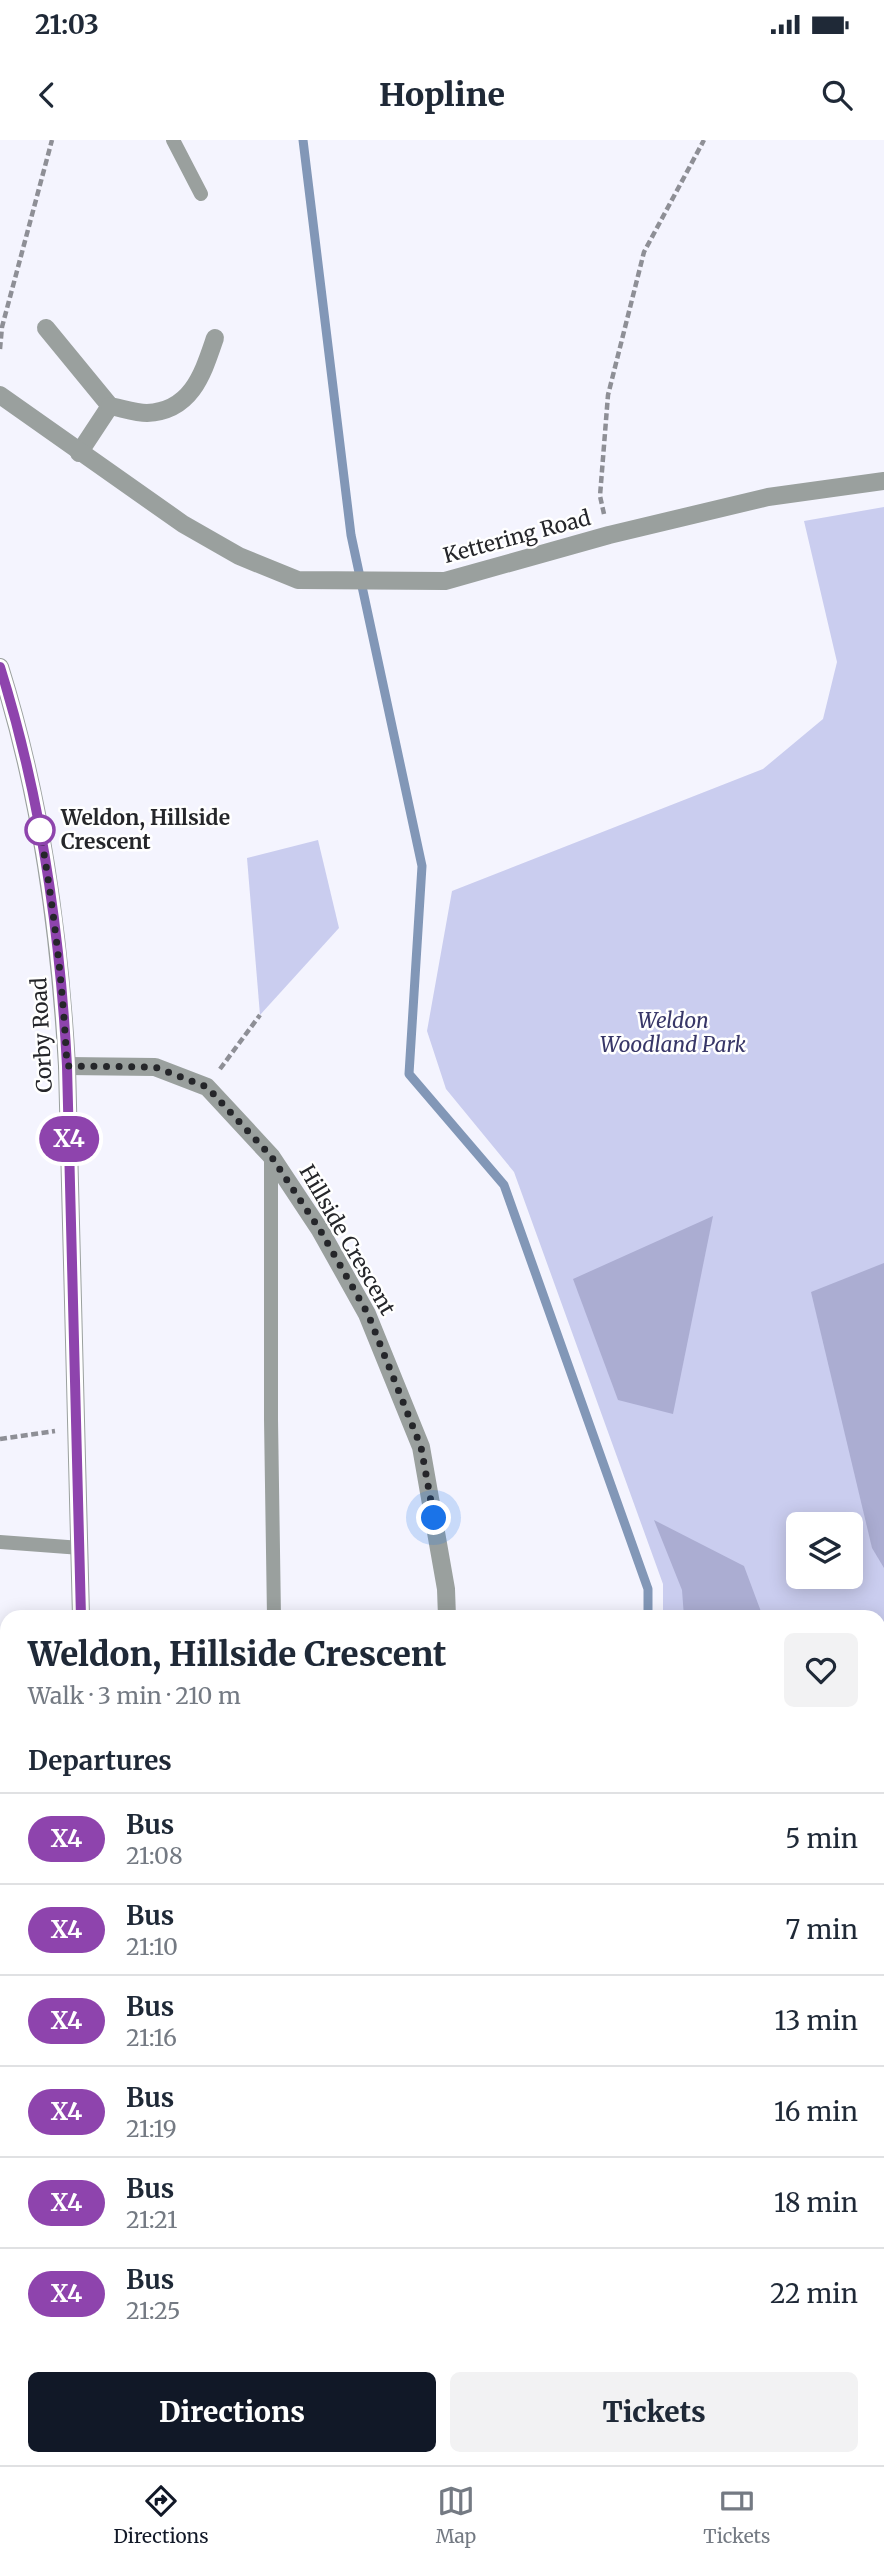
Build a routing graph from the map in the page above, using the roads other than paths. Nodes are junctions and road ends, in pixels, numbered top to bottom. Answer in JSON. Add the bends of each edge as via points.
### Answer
{"nodes":[{"id":1,"x":173,"y":140,"type":"edge"},
{"id":2,"x":201,"y":194,"type":"dead end"},
{"id":3,"x":46,"y":328,"type":"dead end"},
{"id":4,"x":215,"y":338,"type":"dead end"},
{"id":5,"x":0,"y":395,"type":"edge"},
{"id":6,"x":110,"y":406,"type":"junction"},
{"id":7,"x":79,"y":453,"type":"junction"},
{"id":8,"x":884,"y":481,"type":"edge"},
{"id":9,"x":0,"y":667,"type":"edge"},
{"id":10,"x":67,"y":1066,"type":"junction"},
{"id":11,"x":271,"y":1156,"type":"junction"},
{"id":12,"x":0,"y":1542,"type":"edge"},
{"id":13,"x":81,"y":1548,"type":"junction"},
{"id":14,"x":81,"y":1610,"type":"edge"},
{"id":15,"x":274,"y":1610,"type":"edge"},
{"id":16,"x":447,"y":1610,"type":"edge"}],
"edges":[{"from":1,"to":2,"type":"lane"},
{"from":3,"to":6,"type":"street"},
{"from":4,"to":6,"type":"street","via":[[191,394],[170,407],[147,413]]},
{"from":5,"to":7,"type":"street","name":"Kettering Road"},
{"from":6,"to":7,"type":"street"},
{"from":7,"to":8,"type":"street","name":"Kettering Road","via":[[183,524],[239,556],[298,580],[444,581],[768,497]]},
{"from":9,"to":10,"type":"street","name":"Corby Road","via":[[33,792],[54,908]]},
{"from":10,"to":11,"type":"street","name":"Hillside Crescent","via":[[155,1067],[207,1087]]},
{"from":10,"to":13,"type":"street","name":"Corby Road"},
{"from":11,"to":15,"type":"lane"},
{"from":11,"to":16,"type":"street","name":"Hillside Crescent","via":[[368,1314],[421,1447]]},
{"from":12,"to":13,"type":"lane"},
{"from":13,"to":14,"type":"street","name":"Corby Road"}]}
